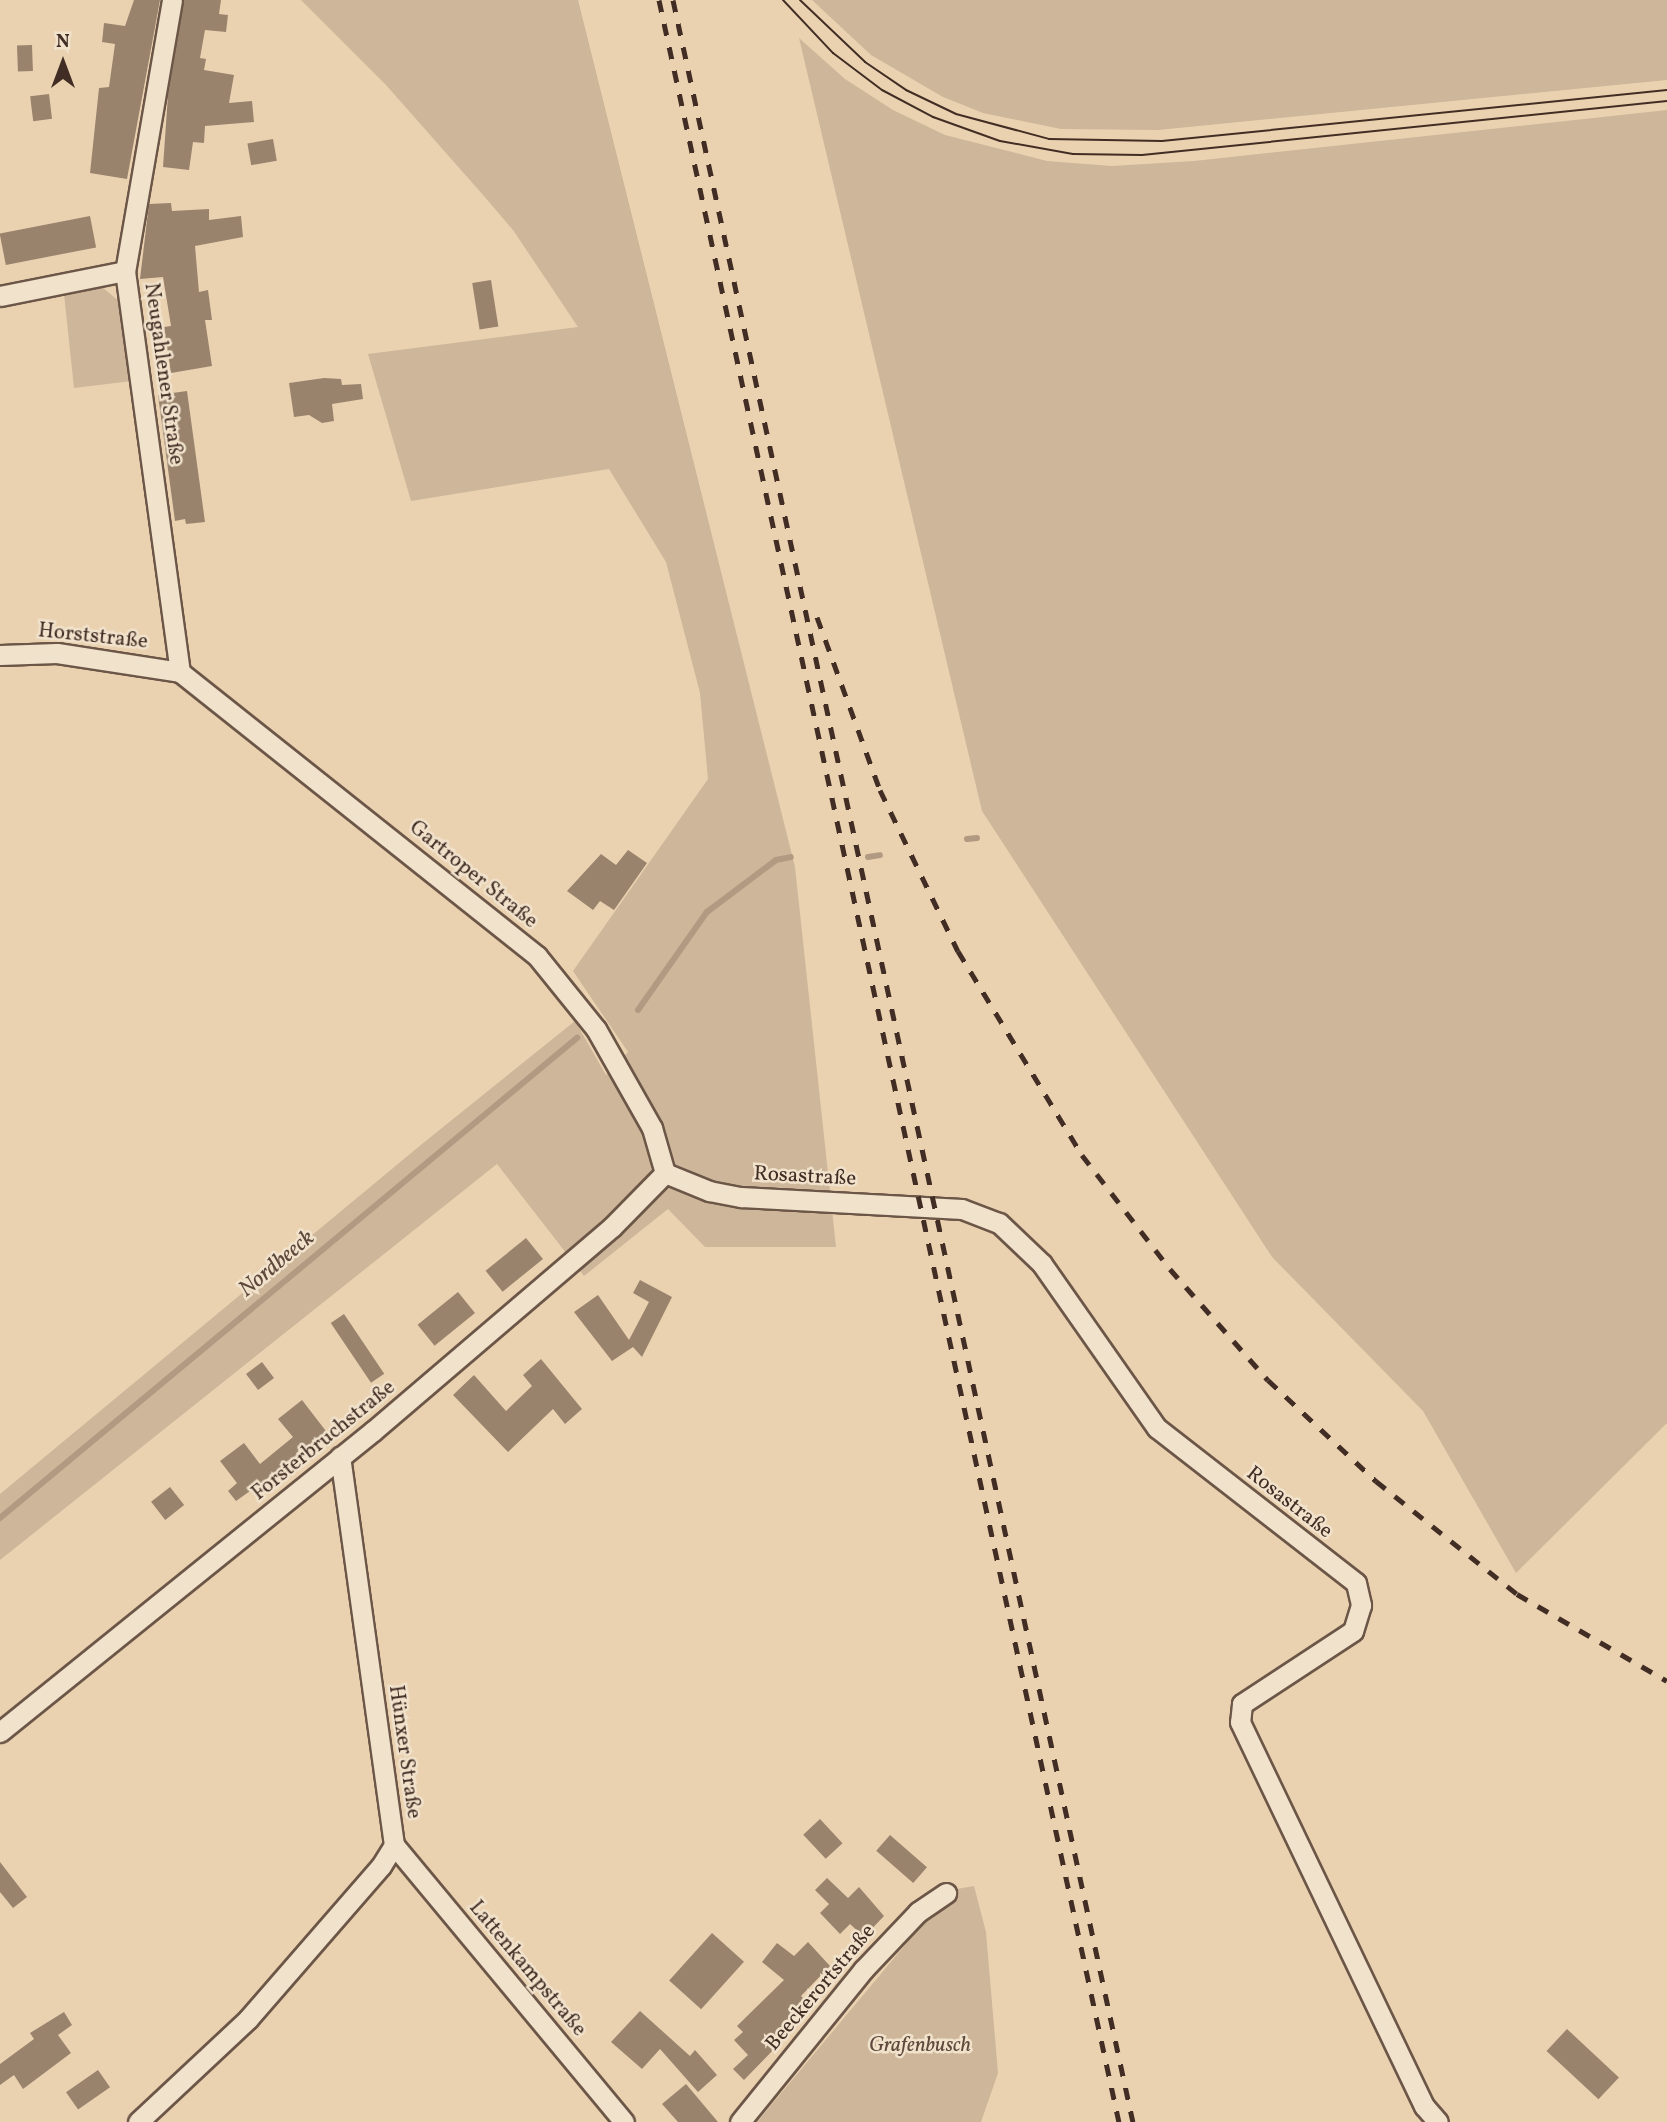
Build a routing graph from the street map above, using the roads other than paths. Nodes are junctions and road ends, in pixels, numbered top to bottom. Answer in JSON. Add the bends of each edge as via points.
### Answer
{"nodes":[{"id":1,"x":172,"y":0,"type":"edge"},
{"id":2,"x":125,"y":271,"type":"junction"},
{"id":3,"x":0,"y":296,"type":"edge"},
{"id":4,"x":0,"y":655,"type":"edge"},
{"id":5,"x":180,"y":672,"type":"junction"},
{"id":6,"x":665,"y":1173,"type":"junction"},
{"id":7,"x":340,"y":1457,"type":"junction"},
{"id":8,"x":0,"y":1732,"type":"edge"},
{"id":9,"x":394,"y":1845,"type":"junction"},
{"id":10,"x":946,"y":1893,"type":"dead end"},
{"id":11,"x":138,"y":2122,"type":"edge"},
{"id":12,"x":624,"y":2122,"type":"edge"},
{"id":13,"x":740,"y":2122,"type":"edge"},
{"id":14,"x":1438,"y":2122,"type":"edge"}],
"edges":[{"from":1,"to":2,"type":"street","name":"Neugahlener Straße"},
{"from":2,"to":3,"type":"street"},
{"from":2,"to":5,"type":"street","name":"Neugahlener Straße"},
{"from":4,"to":5,"type":"street","name":"Horststraße","via":[[57,653]]},
{"from":5,"to":6,"type":"street","name":"Gartroper Straße","via":[[537,956],[602,1039],[652,1128]]},
{"from":6,"to":7,"type":"street","name":"Forsterbruchstraße","via":[[592,1245]]},
{"from":6,"to":14,"type":"street","name":"Rosastraße","via":[[709,1191],[741,1197],[962,1209],[999,1223],[1042,1264],[1157,1428],[1356,1583],[1361,1605],[1353,1631],[1242,1704],[1240,1722],[1424,2106]]},
{"from":7,"to":8,"type":"street","name":"Forsterbruchstraße"},
{"from":7,"to":9,"type":"street","name":"Hünxer Straße"},
{"from":9,"to":11,"type":"street","name":"Hünxer Straße","via":[[381,1867],[262,2005]]},
{"from":9,"to":12,"type":"street","name":"Lattenkampstraße"},
{"from":10,"to":13,"type":"street","name":"Beeckerortstraße","via":[[918,1912],[863,1970]]}]}
